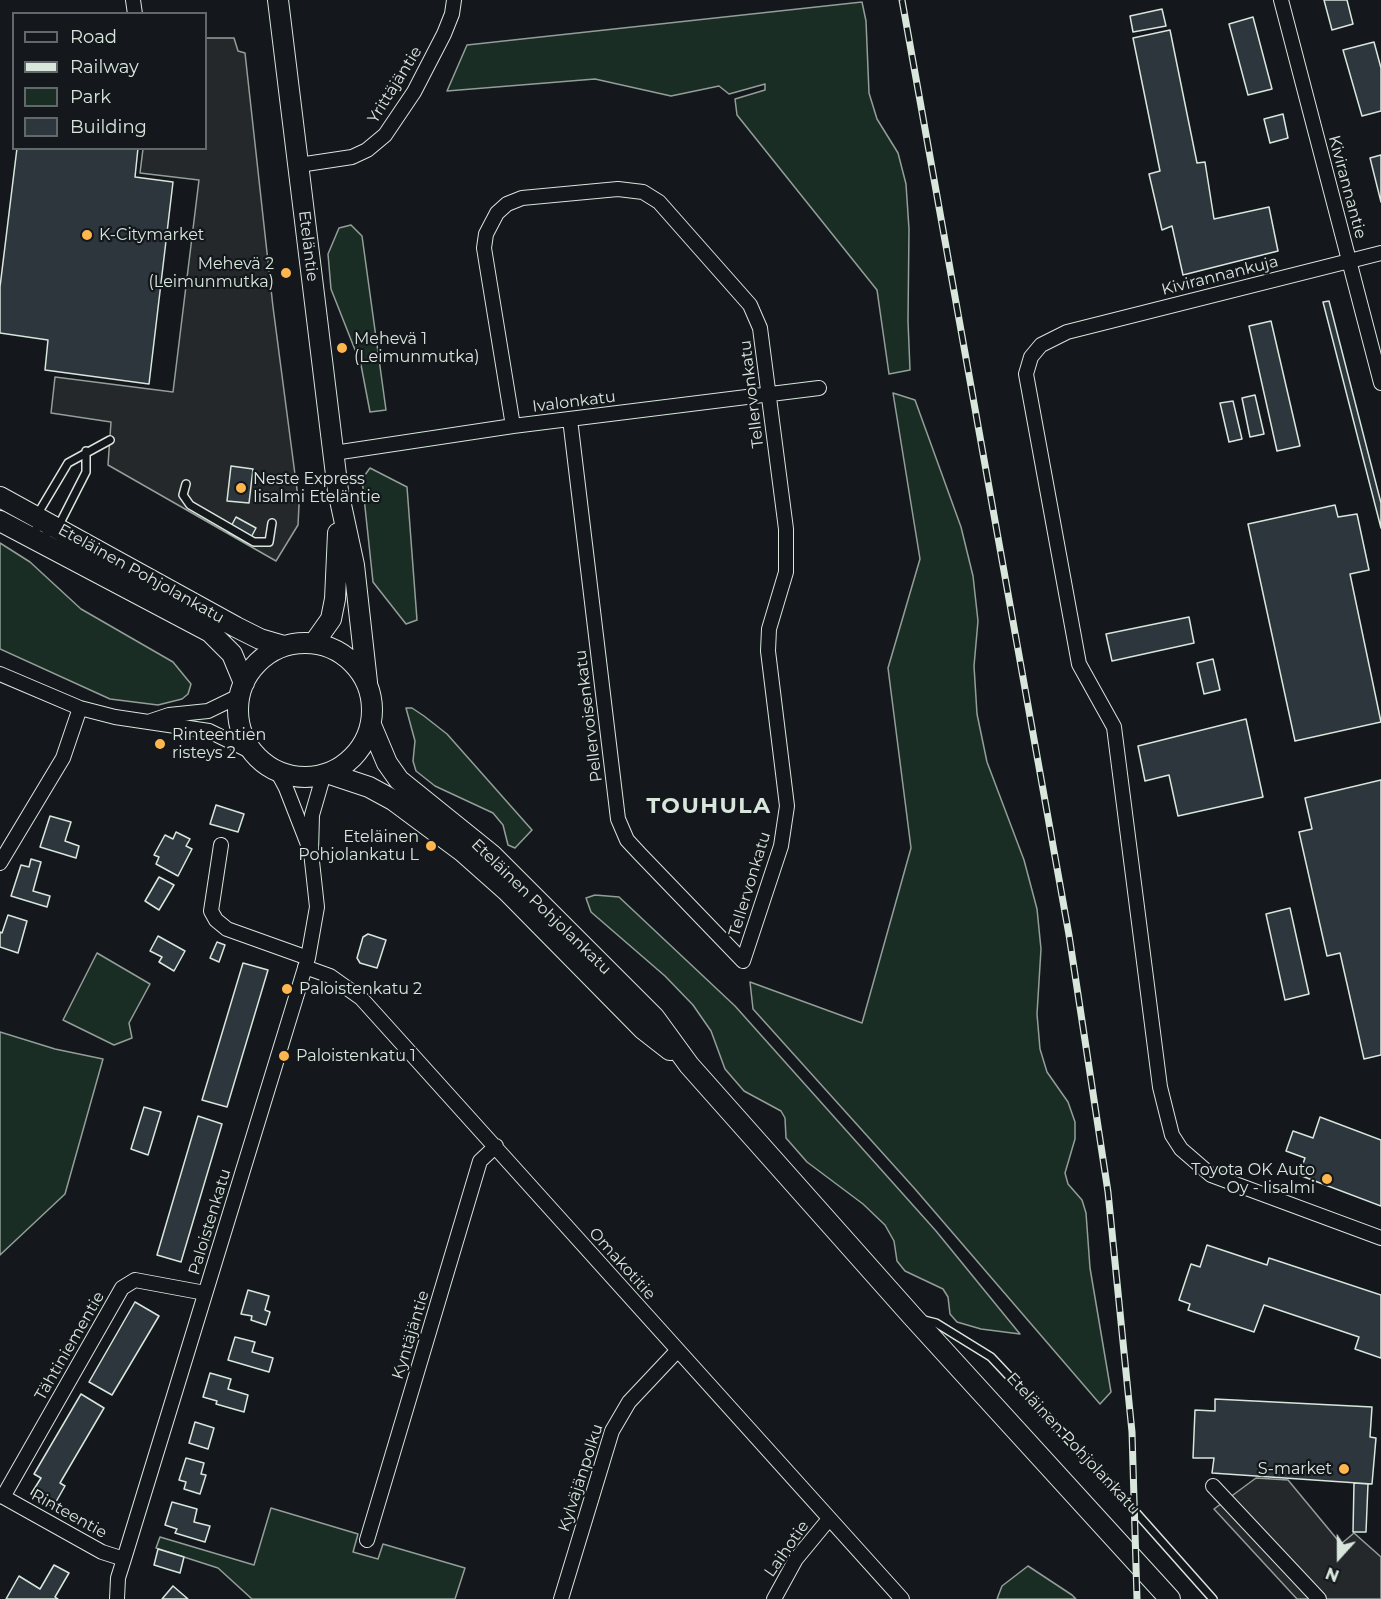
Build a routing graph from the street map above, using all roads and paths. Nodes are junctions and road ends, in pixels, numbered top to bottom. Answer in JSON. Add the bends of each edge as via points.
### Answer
{"nodes":[{"id":1,"x":278,"y":0,"type":"edge"},
{"id":2,"x":454,"y":0,"type":"edge"},
{"id":3,"x":1281,"y":0,"type":"edge"},
{"id":4,"x":299,"y":165,"type":"junction"},
{"id":5,"x":1381,"y":253,"type":"edge"},
{"id":6,"x":1349,"y":260,"type":"junction"},
{"id":7,"x":1381,"y":383,"type":"edge"},
{"id":8,"x":819,"y":388,"type":"dead end"},
{"id":9,"x":768,"y":393,"type":"junction"},
{"id":10,"x":570,"y":419,"type":"junction"},
{"id":11,"x":513,"y":426,"type":"junction"},
{"id":12,"x":110,"y":440,"type":"dead end"},
{"id":13,"x":86,"y":451,"type":"junction"},
{"id":14,"x":334,"y":453,"type":"junction"},
{"id":15,"x":186,"y":484,"type":"dead end"},
{"id":16,"x":338,"y":491,"type":"junction"},
{"id":17,"x":0,"y":497,"type":"edge"},
{"id":18,"x":37,"y":515,"type":"junction"},
{"id":19,"x":0,"y":521,"type":"edge"},
{"id":20,"x":272,"y":522,"type":"dead end"},
{"id":21,"x":58,"y":527,"type":"junction"},
{"id":22,"x":36,"y":540,"type":"junction"},
{"id":23,"x":314,"y":643,"type":"junction"},
{"id":24,"x":284,"y":646,"type":"junction"},
{"id":25,"x":0,"y":674,"type":"edge"},
{"id":26,"x":367,"y":682,"type":"junction"},
{"id":27,"x":242,"y":689,"type":"junction"},
{"id":28,"x":80,"y":708,"type":"junction"},
{"id":29,"x":151,"y":721,"type":"junction"},
{"id":30,"x":371,"y":725,"type":"junction"},
{"id":31,"x":252,"y":752,"type":"junction"},
{"id":32,"x":277,"y":771,"type":"junction"},
{"id":33,"x":326,"y":775,"type":"junction"},
{"id":34,"x":221,"y":845,"type":"dead end"},
{"id":35,"x":311,"y":852,"type":"junction"},
{"id":36,"x":0,"y":863,"type":"edge"},
{"id":37,"x":743,"y":960,"type":"joint"},
{"id":38,"x":306,"y":963,"type":"junction"},
{"id":39,"x":689,"y":1065,"type":"junction"},
{"id":40,"x":496,"y":1146,"type":"junction"},
{"id":41,"x":1381,"y":1238,"type":"edge"},
{"id":42,"x":206,"y":1293,"type":"junction"},
{"id":43,"x":912,"y":1316,"type":"junction"},
{"id":44,"x":677,"y":1351,"type":"junction"},
{"id":45,"x":1213,"y":1486,"type":"dead end"},
{"id":46,"x":2,"y":1496,"type":"edge"},
{"id":47,"x":829,"y":1519,"type":"junction"},
{"id":48,"x":367,"y":1540,"type":"dead end"},
{"id":49,"x":124,"y":1558,"type":"junction"},
{"id":50,"x":1170,"y":1597,"type":"edge"},
{"id":51,"x":117,"y":1599,"type":"edge"},
{"id":52,"x":561,"y":1599,"type":"edge"},
{"id":53,"x":774,"y":1599,"type":"edge"},
{"id":54,"x":902,"y":1599,"type":"edge"},
{"id":55,"x":1213,"y":1599,"type":"edge"},
{"id":56,"x":1319,"y":1599,"type":"edge"}],
"edges":[{"from":1,"to":4,"type":"main road","name":"Eteläntie"},
{"from":2,"to":4,"type":"street","name":"Yrittäjäntie","via":[[444,34],[414,92],[385,135],[352,156]]},
{"from":3,"to":6,"type":"street","name":"Kivirannantie"},
{"from":4,"to":14,"type":"main road","name":"Eteläntie"},
{"from":5,"to":6,"type":"street","name":"Kivirannankuja"},
{"from":6,"to":7,"type":"street","name":"Kivirannantie"},
{"from":6,"to":41,"type":"street","name":"Kivirannankuja","via":[[1067,332],[1041,345],[1031,357],[1026,374],[1078,664],[1114,727],[1166,1118],[1181,1149],[1211,1175]]},
{"from":8,"to":9,"type":"street","name":"Ivalonkatu"},
{"from":9,"to":10,"type":"street","name":"Ivalonkatu"},
{"from":9,"to":11,"type":"street","name":"Tellervonkatu","via":[[760,328],[750,305],[659,202],[643,192],[618,189],[522,198],[497,213],[484,248]]},
{"from":9,"to":37,"type":"street","name":"Tellervonkatu","via":[[787,554],[786,572],[769,629],[768,651],[787,806],[781,846]]},
{"from":10,"to":11,"type":"street","name":"Ivalonkatu"},
{"from":10,"to":37,"type":"street","name":"Pellervoisenkatu","via":[[618,819],[627,840]]},
{"from":11,"to":14,"type":"street","name":"Ivalonkatu"},
{"from":12,"to":13,"type":"lane"},
{"from":13,"to":18,"type":"lane","via":[[68,463]]},
{"from":13,"to":21,"type":"lane","via":[[86,472]]},
{"from":14,"to":16,"type":"main road","name":"Eteläntie"},
{"from":15,"to":20,"type":"lane","via":[[183,495],[190,505],[254,542],[269,542]]},
{"from":16,"to":23,"type":"main road","name":"Eteläntie","via":[[339,565],[335,599],[331,620]]},
{"from":16,"to":26,"type":"main road","name":"Eteläntie","via":[[354,565]]},
{"from":17,"to":18,"type":"main road","name":"Eteläinen Pohjolankatu"},
{"from":18,"to":21,"type":"main road","name":"Eteläinen Pohjolankatu"},
{"from":18,"to":22,"type":"lane"},
{"from":19,"to":22,"type":"main road","name":"Eteläinen Pohjolankatu"},
{"from":21,"to":22,"type":"lane"},
{"from":21,"to":24,"type":"main road","name":"Eteläinen Pohjolankatu","via":[[236,627]]},
{"from":22,"to":27,"type":"main road","name":"Eteläinen Pohjolankatu","via":[[210,632],[232,654]]},
{"from":23,"to":24,"type":"main road"},
{"from":23,"to":26,"type":"main road","via":[[343,655]]},
{"from":24,"to":27,"type":"main road","via":[[262,660]]},
{"from":25,"to":28,"type":"street"},
{"from":26,"to":30,"type":"main road","via":[[373,704]]},
{"from":27,"to":29,"type":"street","via":[[208,711]]},
{"from":27,"to":31,"type":"main road","via":[[240,728]]},
{"from":28,"to":29,"type":"street"},
{"from":28,"to":36,"type":"street","via":[[63,758]]},
{"from":29,"to":31,"type":"street","via":[[209,731]]},
{"from":30,"to":33,"type":"main road","via":[[354,756]]},
{"from":30,"to":39,"type":"main road","name":"Eteläinen Pohjolankatu","via":[[387,764],[399,780],[492,855],[654,1017]]},
{"from":31,"to":32,"type":"main road"},
{"from":32,"to":33,"type":"main road","via":[[294,777]]},
{"from":32,"to":35,"type":"street","name":"Paloistenkatu"},
{"from":33,"to":35,"type":"street","name":"Paloistenkatu","via":[[313,808]]},
{"from":33,"to":39,"type":"main road","name":"Eteläinen Pohjolankatu","via":[[369,787],[393,800],[463,852],[643,1029]]},
{"from":34,"to":38,"type":"street","name":"Omakotitie","via":[[212,911],[216,920],[227,929]]},
{"from":35,"to":38,"type":"street","name":"Paloistenkatu","via":[[317,907]]},
{"from":38,"to":40,"type":"street","name":"Omakotitie","via":[[361,998]]},
{"from":38,"to":42,"type":"street","name":"Paloistenkatu"},
{"from":39,"to":43,"type":"main road","name":"Eteläinen Pohjolankatu"},
{"from":40,"to":44,"type":"street","name":"Omakotitie"},
{"from":40,"to":48,"type":"street","name":"Kyntäjäntie","via":[[480,1161]]},
{"from":42,"to":46,"type":"street","name":"Tähtiniementie","via":[[135,1280],[122,1288]]},
{"from":42,"to":49,"type":"street","name":"Paloistenkatu"},
{"from":43,"to":50,"type":"main road","name":"Eteläinen Pohjolankatu"},
{"from":43,"to":55,"type":"lane","name":"Eteläinen Pohjolankatu","via":[[936,1323],[991,1357]]},
{"from":44,"to":47,"type":"street","name":"Omakotitie"},
{"from":44,"to":52,"type":"street","name":"Kylväjänpolku","via":[[629,1402],[612,1431]]},
{"from":45,"to":56,"type":"street"},
{"from":46,"to":49,"type":"street","name":"Rinteentie","via":[[102,1552]]},
{"from":47,"to":53,"type":"street","name":"Laihotie","via":[[796,1559]]},
{"from":47,"to":54,"type":"street","name":"Omakotitie"},
{"from":49,"to":51,"type":"street","name":"Paloistenkatu"}]}
